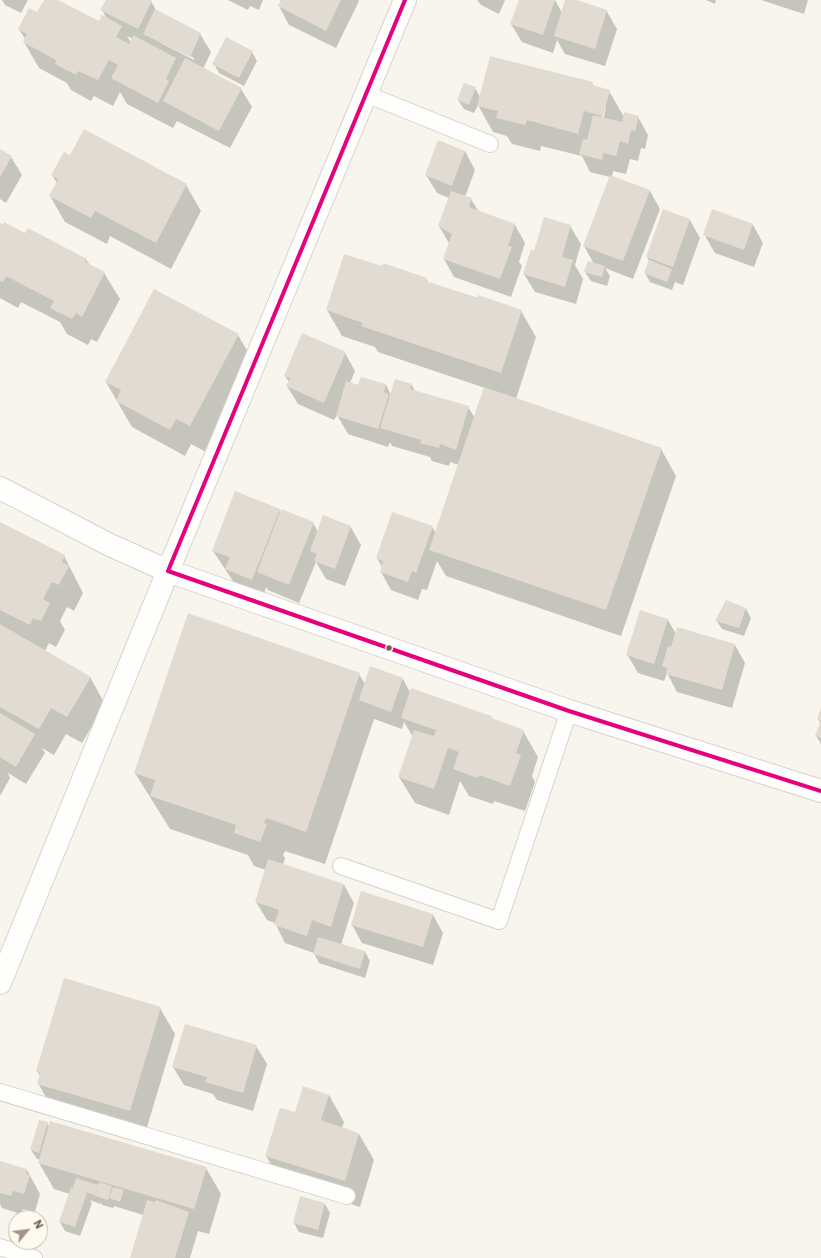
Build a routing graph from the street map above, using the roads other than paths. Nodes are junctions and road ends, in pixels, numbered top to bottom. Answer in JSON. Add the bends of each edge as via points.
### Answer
{"nodes":[{"id":1,"x":405,"y":0,"type":"edge"},
{"id":2,"x":366,"y":94,"type":"junction"},
{"id":3,"x":490,"y":144,"type":"dead end"},
{"id":4,"x":0,"y":488,"type":"edge"},
{"id":5,"x":168,"y":571,"type":"junction"},
{"id":6,"x":569,"y":711,"type":"junction"},
{"id":7,"x":821,"y":790,"type":"edge"},
{"id":8,"x":341,"y":866,"type":"dead end"},
{"id":9,"x":0,"y":983,"type":"edge"},
{"id":10,"x":0,"y":1092,"type":"edge"},
{"id":11,"x":347,"y":1196,"type":"dead end"},
{"id":12,"x":0,"y":1247,"type":"edge"},
{"id":13,"x":34,"y":1258,"type":"edge"}],
"edges":[{"from":1,"to":2,"type":"street"},
{"from":2,"to":3,"type":"lane"},
{"from":2,"to":5,"type":"street"},
{"from":4,"to":5,"type":"street","via":[[110,545]]},
{"from":5,"to":6,"type":"street"},
{"from":5,"to":9,"type":"street"},
{"from":6,"to":7,"type":"street"},
{"from":6,"to":8,"type":"lane","via":[[499,921]]},
{"from":10,"to":11,"type":"lane"},
{"from":12,"to":13,"type":"lane"}]}
